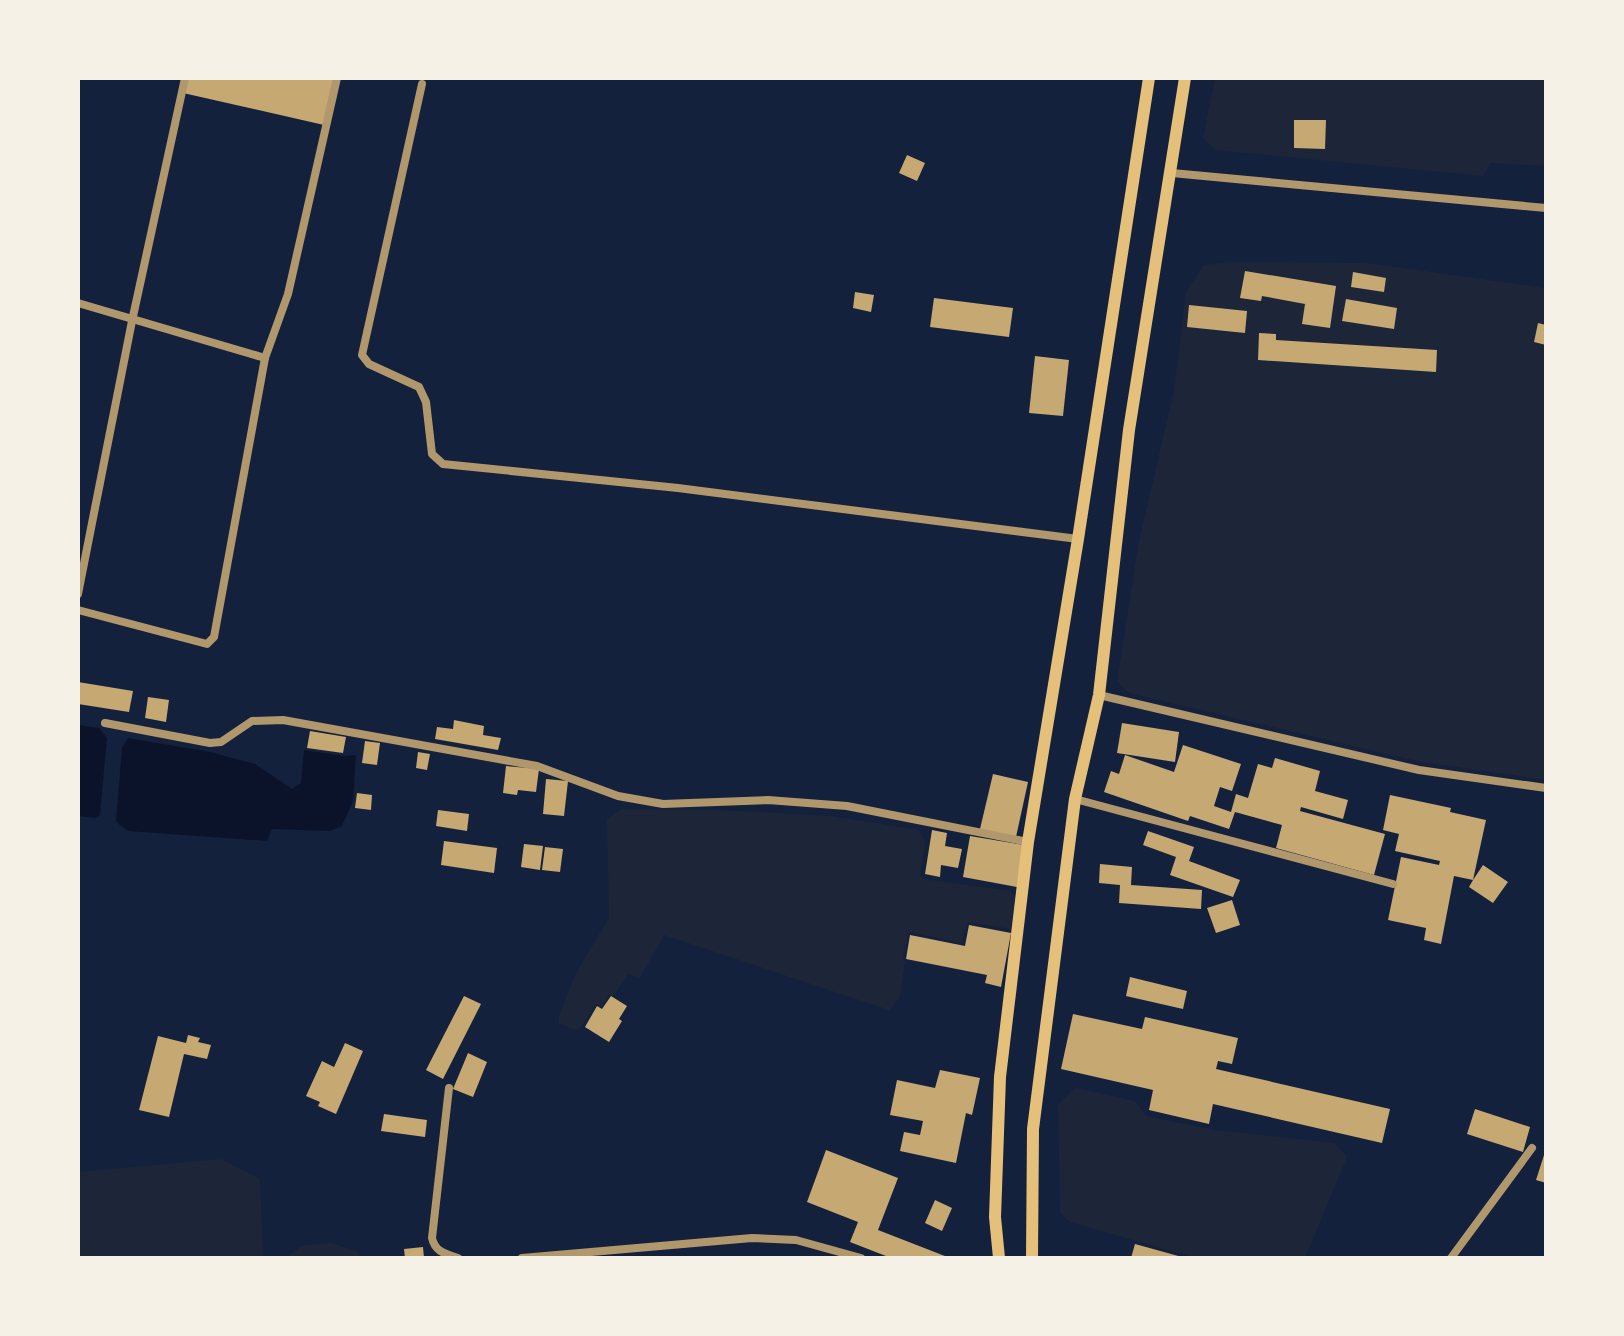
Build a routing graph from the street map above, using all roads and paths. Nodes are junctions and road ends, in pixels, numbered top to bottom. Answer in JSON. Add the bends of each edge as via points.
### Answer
{"nodes":[{"id":1,"x":185,"y":78,"type":"edge"},
{"id":2,"x":337,"y":78,"type":"edge"},
{"id":3,"x":1149,"y":78,"type":"edge"},
{"id":4,"x":1185,"y":78,"type":"edge"},
{"id":5,"x":422,"y":84,"type":"dead end"},
{"id":6,"x":1172,"y":173,"type":"junction"},
{"id":7,"x":1546,"y":208,"type":"edge"},
{"id":8,"x":78,"y":303,"type":"edge"},
{"id":9,"x":132,"y":321,"type":"junction"},
{"id":10,"x":265,"y":358,"type":"junction"},
{"id":11,"x":1078,"y":539,"type":"junction"},
{"id":12,"x":78,"y":594,"type":"edge"},
{"id":13,"x":78,"y":610,"type":"edge"},
{"id":14,"x":1099,"y":695,"type":"junction"},
{"id":15,"x":105,"y":723,"type":"dead end"},
{"id":16,"x":1546,"y":788,"type":"edge"},
{"id":17,"x":1075,"y":799,"type":"junction"},
{"id":18,"x":1028,"y":842,"type":"junction"},
{"id":19,"x":1393,"y":884,"type":"dead end"},
{"id":20,"x":449,"y":1088,"type":"dead end"},
{"id":21,"x":1532,"y":1148,"type":"dead end"},
{"id":22,"x":567,"y":1256,"type":"edge"},
{"id":23,"x":458,"y":1258,"type":"edge"},
{"id":24,"x":522,"y":1258,"type":"edge"},
{"id":25,"x":861,"y":1258,"type":"edge"},
{"id":26,"x":999,"y":1258,"type":"edge"},
{"id":27,"x":1032,"y":1258,"type":"edge"},
{"id":28,"x":1451,"y":1258,"type":"edge"}],
"edges":[{"from":1,"to":9,"type":"street"},
{"from":2,"to":10,"type":"street","via":[[288,294]]},
{"from":3,"to":11,"type":"main road"},
{"from":4,"to":6,"type":"main road"},
{"from":5,"to":11,"type":"street","via":[[362,355],[369,364],[419,387],[426,402],[432,454],[443,464]]},
{"from":6,"to":7,"type":"street"},
{"from":6,"to":14,"type":"main road","via":[[1129,430]]},
{"from":8,"to":9,"type":"street"},
{"from":9,"to":10,"type":"street"},
{"from":9,"to":12,"type":"street"},
{"from":10,"to":13,"type":"street","via":[[214,637],[207,644]]},
{"from":11,"to":18,"type":"main road"},
{"from":14,"to":16,"type":"street","via":[[1419,770]]},
{"from":14,"to":17,"type":"main road"},
{"from":15,"to":18,"type":"street","via":[[210,743],[221,742],[252,721],[283,720],[537,766],[618,796],[663,804],[768,800],[847,806]]},
{"from":17,"to":19,"type":"street"},
{"from":17,"to":27,"type":"main road","via":[[1033,1129]]},
{"from":18,"to":26,"type":"main road","via":[[1000,1077],[995,1217]]},
{"from":20,"to":23,"type":"street","via":[[432,1238],[440,1252]]},
{"from":21,"to":28,"type":"street"},
{"from":22,"to":24,"type":"street"},
{"from":22,"to":25,"type":"street","via":[[752,1238],[796,1240]]}]}
